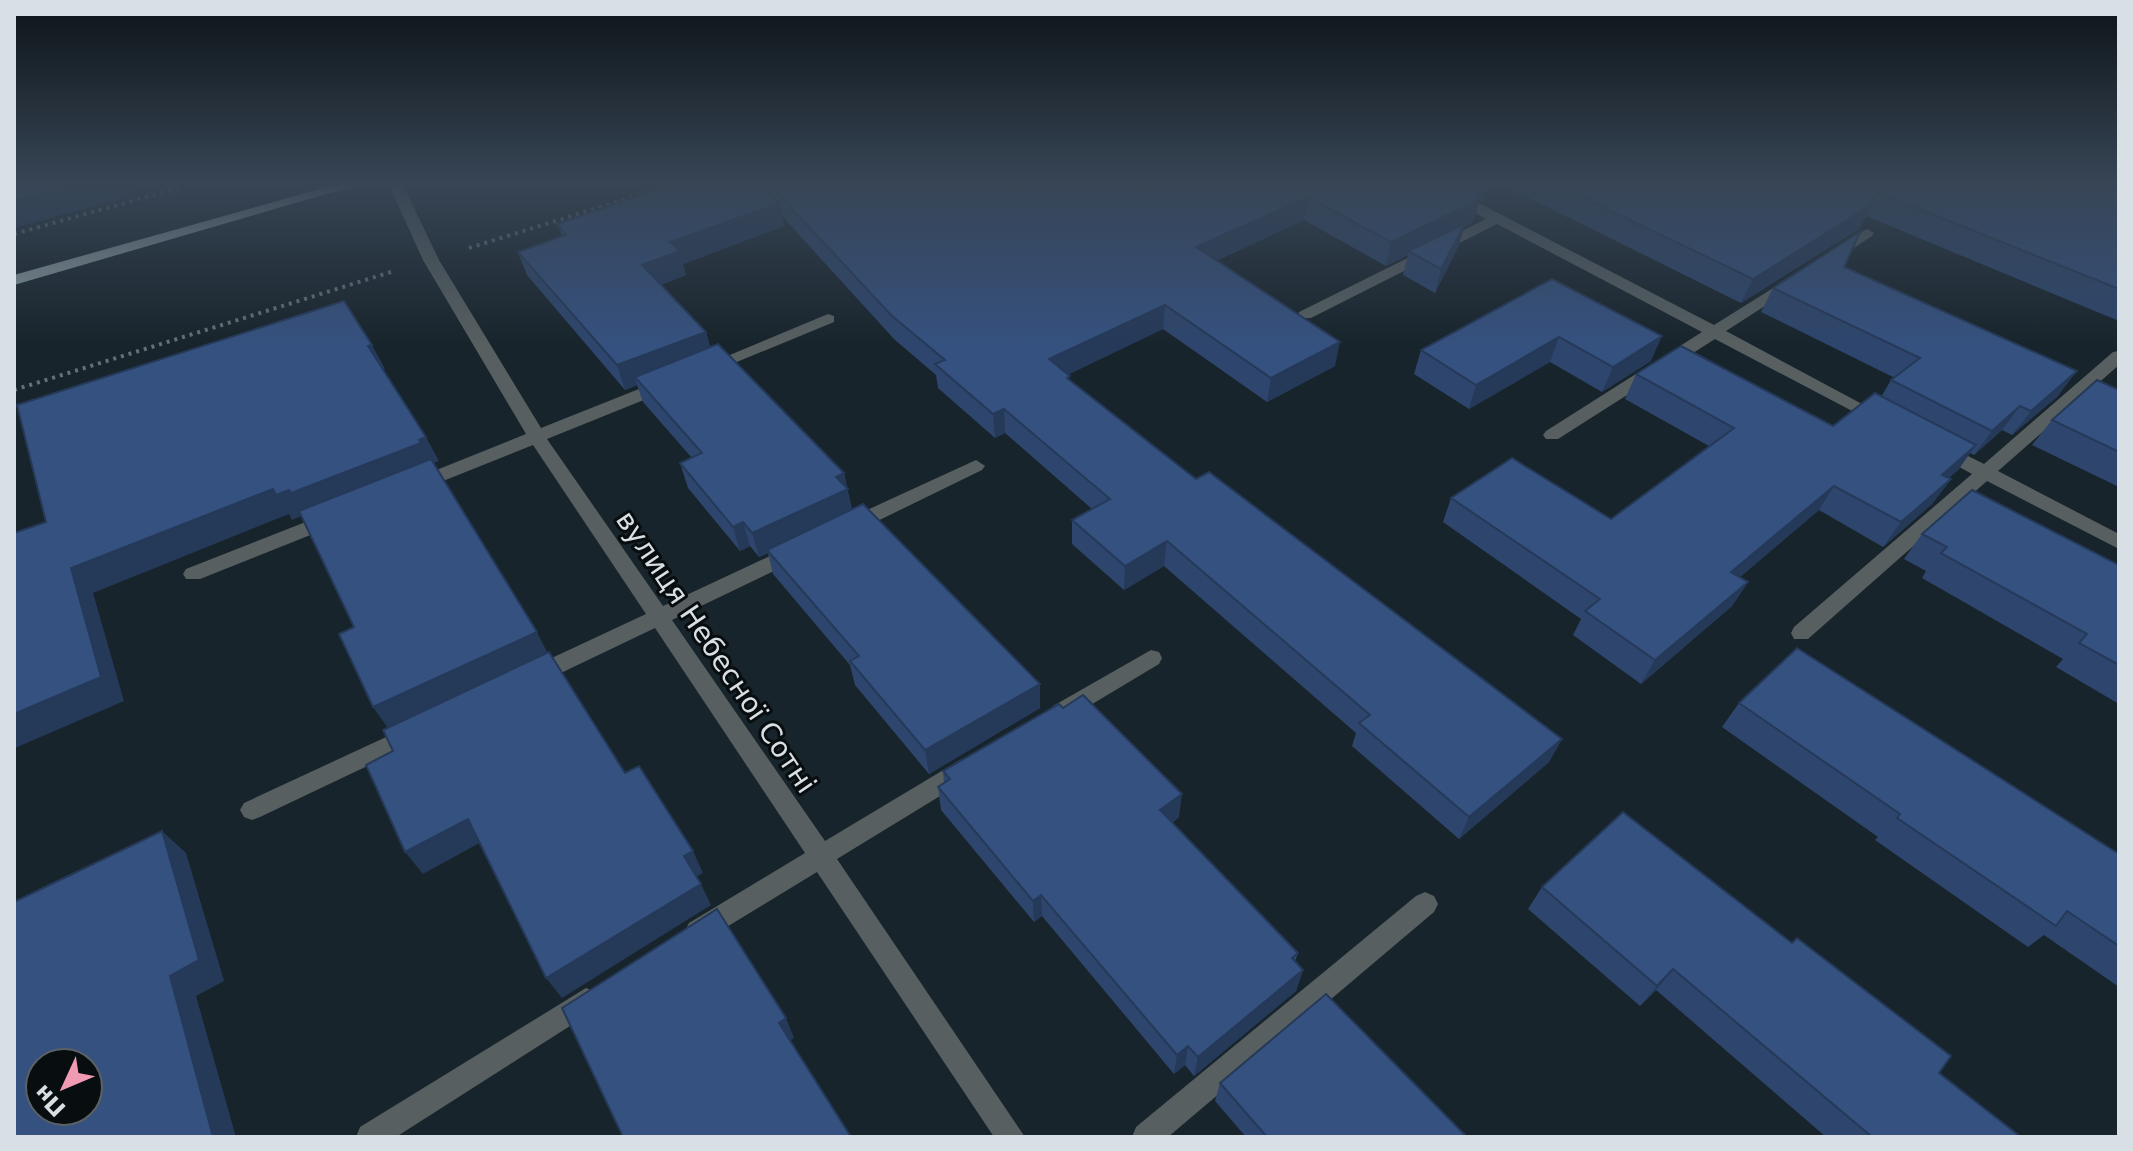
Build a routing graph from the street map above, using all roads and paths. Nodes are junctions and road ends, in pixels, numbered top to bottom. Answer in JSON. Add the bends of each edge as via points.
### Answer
{"nodes":[{"id":1,"x":160,"y":239,"type":"edge"},
{"id":2,"x":421,"y":239,"type":"edge"},
{"id":3,"x":499,"y":239,"type":"edge"},
{"id":4,"x":1458,"y":239,"type":"edge"},
{"id":5,"x":1535,"y":239,"type":"edge"},
{"id":6,"x":1858,"y":239,"type":"edge"},
{"id":7,"x":431,"y":260,"type":"junction"},
{"id":8,"x":14,"y":280,"type":"edge"},
{"id":9,"x":1305,"y":315,"type":"edge"},
{"id":10,"x":828,"y":319,"type":"dead end"},
{"id":11,"x":1716,"y":332,"type":"junction"},
{"id":12,"x":2119,"y":356,"type":"edge"},
{"id":13,"x":14,"y":390,"type":"edge"},
{"id":14,"x":1892,"y":424,"type":"edge"},
{"id":15,"x":1552,"y":435,"type":"dead end"},
{"id":16,"x":537,"y":437,"type":"junction"},
{"id":17,"x":1932,"y":445,"type":"edge"},
{"id":18,"x":976,"y":466,"type":"dead end"},
{"id":19,"x":1986,"y":473,"type":"junction"},
{"id":20,"x":394,"y":494,"type":"edge"},
{"id":21,"x":351,"y":511,"type":"edge"},
{"id":22,"x":2119,"y":542,"type":"edge"},
{"id":23,"x":193,"y":574,"type":"dead end"},
{"id":24,"x":659,"y":617,"type":"junction"},
{"id":25,"x":1801,"y":633,"type":"dead end"},
{"id":26,"x":1151,"y":658,"type":"dead end"},
{"id":27,"x":519,"y":683,"type":"edge"},
{"id":28,"x":1045,"y":721,"type":"edge"},
{"id":29,"x":434,"y":723,"type":"edge"},
{"id":30,"x":992,"y":752,"type":"edge"},
{"id":31,"x":252,"y":810,"type":"dead end"},
{"id":32,"x":820,"y":854,"type":"junction"},
{"id":33,"x":1425,"y":904,"type":"dead end"},
{"id":34,"x":674,"y":946,"type":"edge"},
{"id":35,"x":608,"y":987,"type":"edge"},
{"id":36,"x":370,"y":1137,"type":"edge"},
{"id":37,"x":1011,"y":1137,"type":"edge"},
{"id":38,"x":1146,"y":1137,"type":"edge"}],
"edges":[{"from":1,"to":8,"type":"main road"},
{"from":2,"to":7,"type":"street","name":"вулиця Небесної Сотні"},
{"from":3,"to":7,"type":"path"},
{"from":4,"to":9,"type":"street"},
{"from":5,"to":11,"type":"street"},
{"from":6,"to":11,"type":"street"},
{"from":7,"to":13,"type":"path"},
{"from":7,"to":16,"type":"street","name":"вулиця Небесної Сотні"},
{"from":10,"to":16,"type":"street"},
{"from":11,"to":14,"type":"street"},
{"from":11,"to":15,"type":"street"},
{"from":12,"to":19,"type":"street"},
{"from":16,"to":20,"type":"street"},
{"from":16,"to":24,"type":"street","name":"вулиця Небесної Сотні"},
{"from":17,"to":19,"type":"street"},
{"from":18,"to":24,"type":"street"},
{"from":19,"to":22,"type":"street"},
{"from":19,"to":25,"type":"street"},
{"from":21,"to":23,"type":"street"},
{"from":24,"to":27,"type":"street"},
{"from":24,"to":32,"type":"street","name":"вулиця Небесної Сотні"},
{"from":26,"to":28,"type":"street"},
{"from":29,"to":31,"type":"street"},
{"from":30,"to":32,"type":"street"},
{"from":32,"to":34,"type":"street"},
{"from":32,"to":37,"type":"street","name":"вулиця Небесної Сотні"},
{"from":33,"to":38,"type":"street"},
{"from":35,"to":36,"type":"street"}]}
